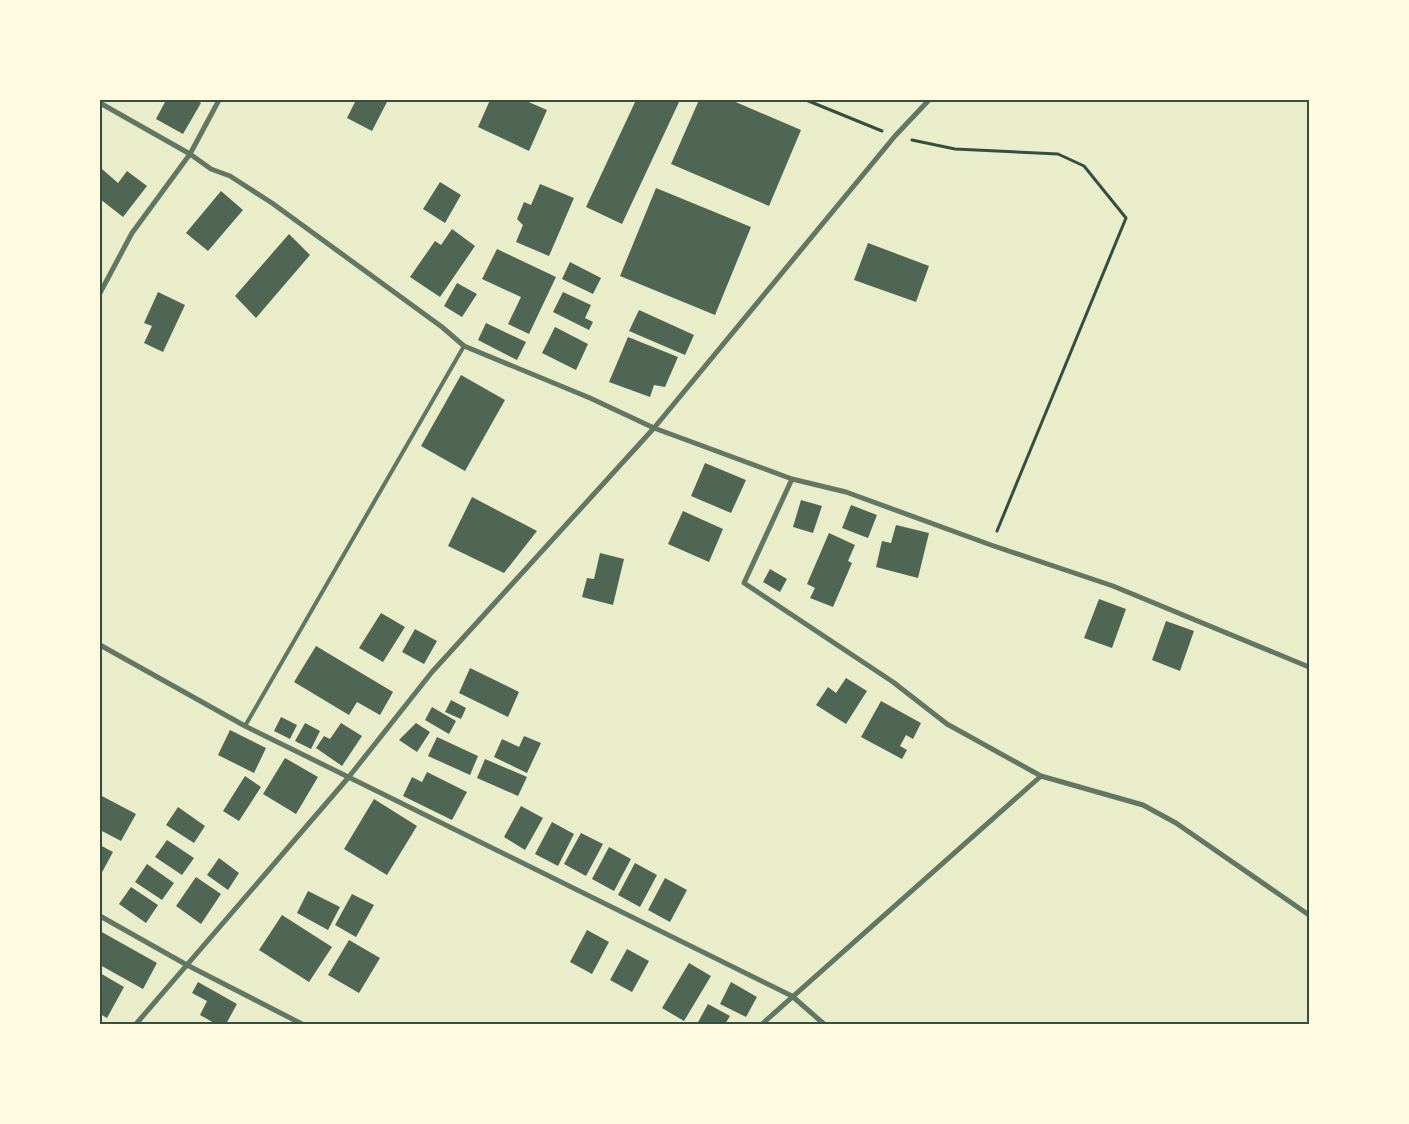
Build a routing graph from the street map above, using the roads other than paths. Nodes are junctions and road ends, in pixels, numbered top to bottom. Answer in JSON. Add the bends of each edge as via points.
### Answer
{"nodes":[{"id":1,"x":219,"y":100,"type":"edge"},
{"id":2,"x":929,"y":100,"type":"edge"},
{"id":3,"x":100,"y":103,"type":"edge"},
{"id":4,"x":190,"y":154,"type":"junction"},
{"id":5,"x":100,"y":293,"type":"edge"},
{"id":6,"x":464,"y":346,"type":"junction"},
{"id":7,"x":654,"y":428,"type":"junction"},
{"id":8,"x":792,"y":479,"type":"junction"},
{"id":9,"x":100,"y":645,"type":"edge"},
{"id":10,"x":1309,"y":667,"type":"edge"},
{"id":11,"x":245,"y":726,"type":"junction"},
{"id":12,"x":1040,"y":776,"type":"junction"},
{"id":13,"x":348,"y":778,"type":"junction"},
{"id":14,"x":1309,"y":915,"type":"edge"},
{"id":15,"x":100,"y":916,"type":"edge"},
{"id":16,"x":187,"y":965,"type":"junction"},
{"id":17,"x":792,"y":996,"type":"junction"},
{"id":18,"x":136,"y":1024,"type":"edge"},
{"id":19,"x":302,"y":1024,"type":"edge"},
{"id":20,"x":762,"y":1024,"type":"edge"},
{"id":21,"x":824,"y":1024,"type":"edge"}],
"edges":[{"from":1,"to":4,"type":"street"},
{"from":2,"to":7,"type":"street","via":[[894,136]]},
{"from":3,"to":4,"type":"street"},
{"from":4,"to":5,"type":"street","via":[[132,233]]},
{"from":4,"to":6,"type":"street","via":[[272,203]]},
{"from":6,"to":7,"type":"street"},
{"from":6,"to":11,"type":"lane"},
{"from":7,"to":8,"type":"street"},
{"from":7,"to":13,"type":"street","via":[[432,672]]},
{"from":8,"to":10,"type":"street","via":[[846,492],[1113,586]]},
{"from":8,"to":12,"type":"street","via":[[744,582],[893,682],[947,724]]},
{"from":9,"to":11,"type":"street"},
{"from":11,"to":13,"type":"street"},
{"from":12,"to":14,"type":"street","via":[[1143,805],[1176,823]]},
{"from":12,"to":17,"type":"street"},
{"from":13,"to":16,"type":"street"},
{"from":13,"to":17,"type":"street"},
{"from":15,"to":16,"type":"street"},
{"from":16,"to":18,"type":"street"},
{"from":16,"to":19,"type":"street"},
{"from":17,"to":20,"type":"street"},
{"from":17,"to":21,"type":"street"}]}
